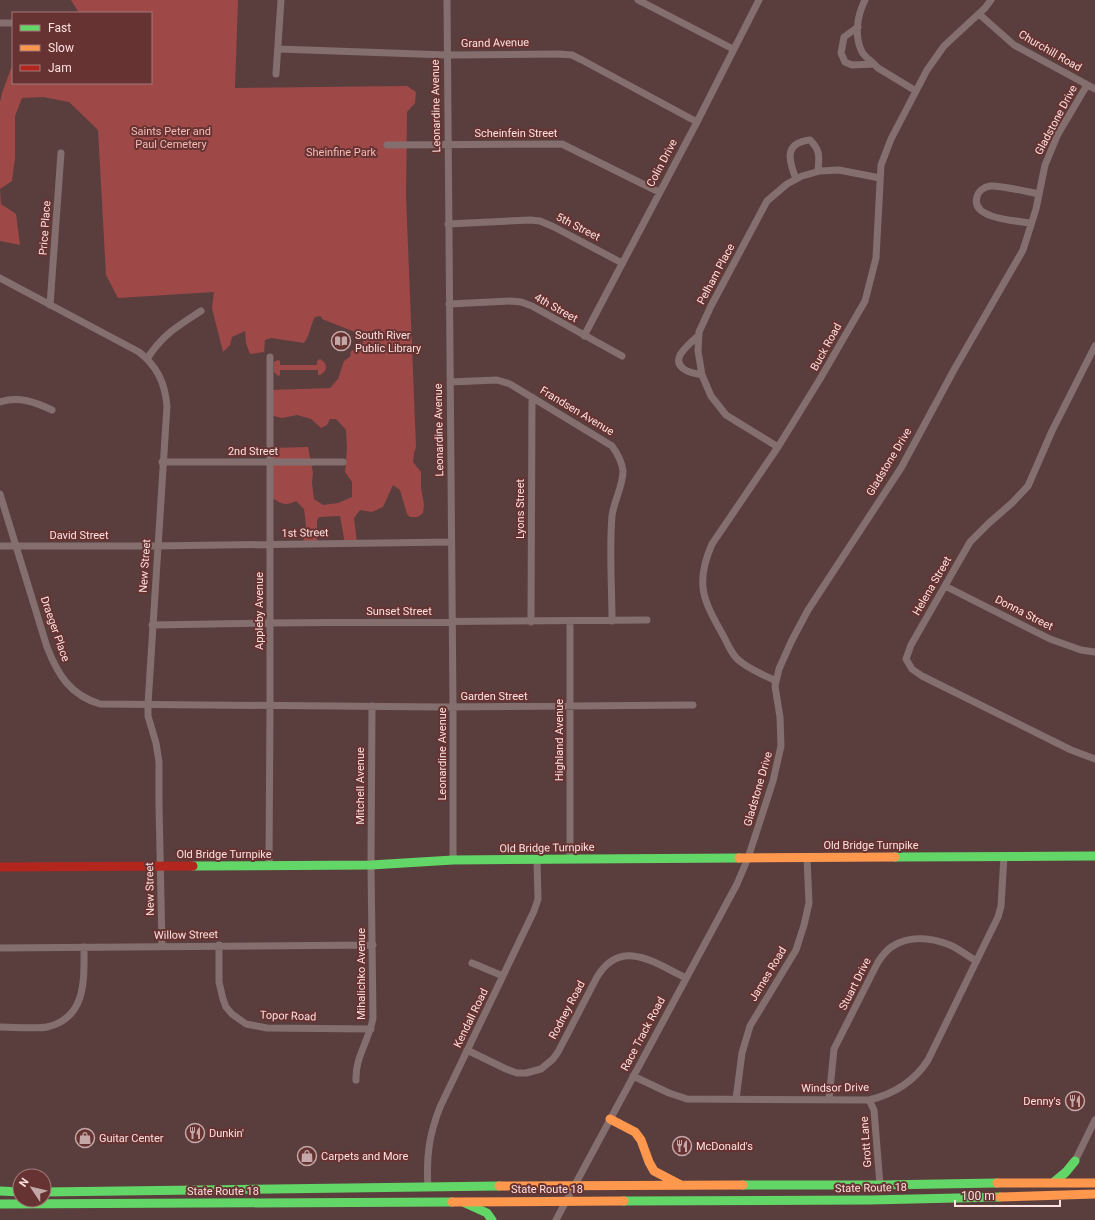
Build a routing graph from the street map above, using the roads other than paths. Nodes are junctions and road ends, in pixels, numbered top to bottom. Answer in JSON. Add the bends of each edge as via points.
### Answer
{"nodes":[{"id":1,"x":281,"y":0,"type":"edge"},
{"id":2,"x":447,"y":0,"type":"edge"},
{"id":3,"x":638,"y":0,"type":"edge"},
{"id":4,"x":758,"y":0,"type":"edge"},
{"id":5,"x":865,"y":0,"type":"edge"},
{"id":6,"x":991,"y":0,"type":"edge"},
{"id":7,"x":979,"y":14,"type":"junction"},
{"id":8,"x":0,"y":23,"type":"edge"},
{"id":9,"x":12,"y":23,"type":"edge"},
{"id":10,"x":858,"y":27,"type":"junction"},
{"id":11,"x":278,"y":49,"type":"junction"},
{"id":12,"x":733,"y":49,"type":"junction"},
{"id":13,"x":447,"y":55,"type":"junction"},
{"id":14,"x":874,"y":64,"type":"junction"},
{"id":15,"x":276,"y":74,"type":"dead end"},
{"id":16,"x":1087,"y":85,"type":"junction"},
{"id":17,"x":1095,"y":89,"type":"edge"},
{"id":18,"x":916,"y":91,"type":"junction"},
{"id":19,"x":697,"y":122,"type":"junction"},
{"id":20,"x":448,"y":144,"type":"junction"},
{"id":21,"x":386,"y":145,"type":"dead end"},
{"id":22,"x":61,"y":153,"type":"dead end"},
{"id":23,"x":818,"y":172,"type":"junction"},
{"id":24,"x":880,"y":178,"type":"junction"},
{"id":25,"x":796,"y":179,"type":"junction"},
{"id":26,"x":659,"y":192,"type":"junction"},
{"id":27,"x":1039,"y":194,"type":"junction"},
{"id":28,"x":1031,"y":223,"type":"junction"},
{"id":29,"x":448,"y":224,"type":"junction"},
{"id":30,"x":622,"y":263,"type":"junction"},
{"id":31,"x":0,"y":278,"type":"edge"},
{"id":32,"x":449,"y":304,"type":"junction"},
{"id":33,"x":50,"y":305,"type":"junction"},
{"id":34,"x":202,"y":311,"type":"dead end"},
{"id":35,"x":584,"y":336,"type":"junction"},
{"id":36,"x":699,"y":336,"type":"junction"},
{"id":37,"x":1095,"y":346,"type":"edge"},
{"id":38,"x":622,"y":356,"type":"dead end"},
{"id":39,"x":270,"y":357,"type":"dead end"},
{"id":40,"x":147,"y":358,"type":"junction"},
{"id":41,"x":702,"y":375,"type":"junction"},
{"id":42,"x":450,"y":382,"type":"junction"},
{"id":43,"x":532,"y":397,"type":"junction"},
{"id":44,"x":0,"y":402,"type":"edge"},
{"id":45,"x":52,"y":410,"type":"dead end"},
{"id":46,"x":778,"y":448,"type":"junction"},
{"id":47,"x":162,"y":462,"type":"junction"},
{"id":48,"x":270,"y":462,"type":"junction"},
{"id":49,"x":343,"y":462,"type":"dead end"},
{"id":50,"x":0,"y":494,"type":"edge"},
{"id":51,"x":451,"y":542,"type":"junction"},
{"id":52,"x":270,"y":544,"type":"junction"},
{"id":53,"x":0,"y":546,"type":"edge"},
{"id":54,"x":16,"y":546,"type":"junction"},
{"id":55,"x":158,"y":546,"type":"junction"},
{"id":56,"x":945,"y":586,"type":"junction"},
{"id":57,"x":647,"y":620,"type":"dead end"},
{"id":58,"x":570,"y":621,"type":"junction"},
{"id":59,"x":612,"y":621,"type":"junction"},
{"id":60,"x":270,"y":622,"type":"junction"},
{"id":61,"x":452,"y":622,"type":"junction"},
{"id":62,"x":531,"y":622,"type":"junction"},
{"id":63,"x":152,"y":626,"type":"junction"},
{"id":64,"x":1095,"y":652,"type":"edge"},
{"id":65,"x":776,"y":682,"type":"junction"},
{"id":66,"x":148,"y":704,"type":"junction"},
{"id":67,"x":693,"y":705,"type":"dead end"},
{"id":68,"x":270,"y":706,"type":"junction"},
{"id":69,"x":372,"y":706,"type":"junction"},
{"id":70,"x":570,"y":706,"type":"junction"},
{"id":71,"x":453,"y":707,"type":"junction"},
{"id":72,"x":1095,"y":759,"type":"edge"},
{"id":73,"x":1004,"y":856,"type":"junction"},
{"id":74,"x":1095,"y":856,"type":"edge"},
{"id":75,"x":748,"y":858,"type":"junction"},
{"id":76,"x":806,"y":858,"type":"junction"},
{"id":77,"x":453,"y":860,"type":"junction"},
{"id":78,"x":537,"y":860,"type":"junction"},
{"id":79,"x":570,"y":860,"type":"junction"},
{"id":80,"x":371,"y":865,"type":"junction"},
{"id":81,"x":160,"y":866,"type":"junction"},
{"id":82,"x":269,"y":866,"type":"junction"},
{"id":83,"x":0,"y":867,"type":"edge"},
{"id":84,"x":219,"y":945,"type":"junction"},
{"id":85,"x":373,"y":945,"type":"junction"},
{"id":86,"x":162,"y":946,"type":"junction"},
{"id":87,"x":0,"y":948,"type":"edge"},
{"id":88,"x":84,"y":948,"type":"junction"},
{"id":89,"x":976,"y":961,"type":"junction"},
{"id":90,"x":472,"y":963,"type":"dead end"},
{"id":91,"x":503,"y":976,"type":"junction"},
{"id":92,"x":686,"y":978,"type":"junction"},
{"id":93,"x":0,"y":1027,"type":"edge"},
{"id":94,"x":371,"y":1029,"type":"junction"},
{"id":95,"x":467,"y":1050,"type":"junction"},
{"id":96,"x":633,"y":1076,"type":"junction"},
{"id":97,"x":356,"y":1080,"type":"dead end"},
{"id":98,"x":736,"y":1099,"type":"junction"},
{"id":99,"x":829,"y":1100,"type":"junction"},
{"id":100,"x":869,"y":1100,"type":"junction"},
{"id":101,"x":610,"y":1119,"type":"junction"},
{"id":102,"x":1095,"y":1120,"type":"edge"},
{"id":103,"x":1075,"y":1161,"type":"junction"},
{"id":104,"x":1054,"y":1182,"type":"junction"},
{"id":105,"x":1083,"y":1182,"type":"junction"},
{"id":106,"x":1095,"y":1183,"type":"edge"},
{"id":107,"x":680,"y":1184,"type":"junction"},
{"id":108,"x":880,"y":1185,"type":"junction"},
{"id":109,"x":573,"y":1186,"type":"junction"},
{"id":110,"x":428,"y":1187,"type":"junction"},
{"id":111,"x":0,"y":1191,"type":"edge"},
{"id":112,"x":12,"y":1192,"type":"edge"},
{"id":113,"x":52,"y":1192,"type":"edge"},
{"id":114,"x":1095,"y":1194,"type":"edge"},
{"id":115,"x":565,"y":1201,"type":"junction"},
{"id":116,"x":462,"y":1202,"type":"junction"},
{"id":117,"x":0,"y":1204,"type":"edge"},
{"id":118,"x":492,"y":1220,"type":"edge"},
{"id":119,"x":556,"y":1220,"type":"edge"}],
"edges":[{"from":1,"to":11,"type":"street"},
{"from":2,"to":13,"type":"street","name":"Leonardine Avenue"},
{"from":3,"to":12,"type":"street"},
{"from":4,"to":12,"type":"street","name":"Colin Drive"},
{"from":5,"to":10,"type":"street"},
{"from":6,"to":7,"type":"street","name":"Buck Road"},
{"from":7,"to":16,"type":"street","name":"Churchill Road","via":[[1014,45]]},
{"from":7,"to":18,"type":"street","name":"Buck Road","via":[[944,46]]},
{"from":8,"to":9,"type":"street"},
{"from":10,"to":14,"type":"street","via":[[857,35],[863,53]]},
{"from":10,"to":14,"type":"street","via":[[844,37],[841,53],[845,62],[852,65]]},
{"from":11,"to":13,"type":"street","name":"Grand Avenue"},
{"from":11,"to":15,"type":"street"},
{"from":12,"to":19,"type":"street","name":"Colin Drive"},
{"from":13,"to":19,"type":"street","name":"Grand Avenue","via":[[572,56]]},
{"from":13,"to":20,"type":"street","name":"Leonardine Avenue"},
{"from":14,"to":18,"type":"street"},
{"from":16,"to":17,"type":"street","name":"Churchill Road"},
{"from":16,"to":27,"type":"street","name":"Gladstone Drive","via":[[1055,140],[1045,165]]},
{"from":18,"to":24,"type":"street","name":"Buck Road","via":[[891,140],[881,165]]},
{"from":19,"to":26,"type":"street","name":"Colin Drive"},
{"from":20,"to":21,"type":"street","name":"Scheinfein Street"},
{"from":20,"to":26,"type":"street","name":"Scheinfein Street","via":[[562,144]]},
{"from":20,"to":29,"type":"street","name":"Leonardine Avenue"},
{"from":22,"to":33,"type":"street","name":"Price Place"},
{"from":23,"to":24,"type":"street","name":"Pelham Place","via":[[839,170]]},
{"from":23,"to":25,"type":"street","name":"Pelham Place"},
{"from":23,"to":25,"type":"street","via":[[820,154],[810,140],[803,141],[791,149],[790,162]]},
{"from":24,"to":46,"type":"street","name":"Buck Road","via":[[876,258],[865,301]]},
{"from":25,"to":36,"type":"street","name":"Pelham Place","via":[[767,201],[711,306]]},
{"from":26,"to":30,"type":"street","name":"Colin Drive"},
{"from":27,"to":28,"type":"street","name":"Gladstone Drive"},
{"from":27,"to":28,"type":"street","via":[[991,186],[980,191],[976,198],[976,205],[984,213]]},
{"from":28,"to":65,"type":"street","name":"Gladstone Drive","via":[[1023,250],[900,468],[808,610],[791,642]]},
{"from":29,"to":30,"type":"street","name":"5th Street","via":[[530,220],[540,222]]},
{"from":29,"to":32,"type":"street","name":"Leonardine Avenue"},
{"from":30,"to":35,"type":"street","name":"Colin Drive"},
{"from":31,"to":33,"type":"street","name":"New Street"},
{"from":32,"to":35,"type":"street","name":"4th Street","via":[[521,302]]},
{"from":32,"to":42,"type":"street","name":"Leonardine Avenue"},
{"from":33,"to":40,"type":"street","name":"New Street"},
{"from":34,"to":40,"type":"street","via":[[164,336]]},
{"from":35,"to":38,"type":"street","name":"4th Street"},
{"from":36,"to":41,"type":"street","name":"Pelham Place","via":[[698,351]]},
{"from":36,"to":41,"type":"street","via":[[682,350],[679,361],[687,371]]},
{"from":37,"to":56,"type":"street","name":"Helena Street","via":[[1052,431],[1028,486],[970,542]]},
{"from":39,"to":48,"type":"street","name":"Appleby Avenue"},
{"from":40,"to":47,"type":"street","name":"New Street","via":[[161,378],[166,395]]},
{"from":41,"to":46,"type":"street","name":"Pelham Place","via":[[711,396],[726,415]]},
{"from":42,"to":43,"type":"street","name":"Frandsen Avenue","via":[[497,380],[510,384]]},
{"from":42,"to":51,"type":"street","name":"Leonardine Avenue"},
{"from":43,"to":59,"type":"street","name":"Frandsen Avenue","via":[[612,446],[619,456],[623,470],[612,514],[611,530]]},
{"from":43,"to":62,"type":"street","name":"Lyons Street"},
{"from":44,"to":45,"type":"street","via":[[25,400]]},
{"from":46,"to":65,"type":"street","name":"Buck Road","via":[[712,544],[702,570],[702,588],[708,609],[730,647],[740,661]]},
{"from":47,"to":48,"type":"street","name":"2nd Street"},
{"from":47,"to":55,"type":"street","name":"New Street"},
{"from":48,"to":49,"type":"street","name":"2nd Street"},
{"from":48,"to":52,"type":"street","name":"Appleby Avenue"},
{"from":50,"to":54,"type":"street","name":"Draeger Place"},
{"from":51,"to":52,"type":"street","name":"1st Street"},
{"from":51,"to":61,"type":"street","name":"Leonardine Avenue"},
{"from":52,"to":55,"type":"street","name":"1st Street"},
{"from":52,"to":60,"type":"street","name":"Appleby Avenue"},
{"from":53,"to":54,"type":"street","name":"David Street"},
{"from":54,"to":55,"type":"street","name":"David Street"},
{"from":54,"to":66,"type":"street","name":"Draeger Place","via":[[55,666],[67,683],[86,698],[100,704]]},
{"from":55,"to":63,"type":"street","name":"New Street"},
{"from":56,"to":64,"type":"street","name":"Donna Street","via":[[1050,639]]},
{"from":56,"to":72,"type":"street","name":"Helena Street","via":[[911,645],[906,660],[912,669],[1071,750]]},
{"from":57,"to":59,"type":"street","name":"Sunset Street"},
{"from":58,"to":59,"type":"street","name":"Sunset Street"},
{"from":58,"to":62,"type":"street","name":"Sunset Street"},
{"from":58,"to":70,"type":"street","name":"Highland Avenue"},
{"from":60,"to":61,"type":"street","name":"Sunset Street"},
{"from":60,"to":63,"type":"street","name":"Sunset Street"},
{"from":60,"to":68,"type":"street","name":"Appleby Avenue"},
{"from":61,"to":62,"type":"street","name":"Sunset Street"},
{"from":61,"to":71,"type":"street","name":"Leonardine Avenue"},
{"from":63,"to":66,"type":"street","name":"New Street"},
{"from":65,"to":75,"type":"street","name":"Gladstone Drive","via":[[774,686],[780,717],[781,746]]},
{"from":66,"to":68,"type":"street","name":"Draeger Place"},
{"from":66,"to":81,"type":"street","name":"New Street","via":[[148,716],[159,762]]},
{"from":67,"to":70,"type":"street","name":"Garden Street"},
{"from":68,"to":69,"type":"street","name":"Garden Street"},
{"from":68,"to":82,"type":"street","name":"Appleby Avenue"},
{"from":69,"to":71,"type":"street","name":"Garden Street"},
{"from":69,"to":80,"type":"street","name":"Mitchell Avenue"},
{"from":70,"to":71,"type":"street","name":"Garden Street"},
{"from":70,"to":79,"type":"street","name":"Highland Avenue"},
{"from":71,"to":77,"type":"street","name":"Leonardine Avenue"},
{"from":73,"to":74,"type":"main road","name":"Old Bridge Turnpike"},
{"from":73,"to":76,"type":"main road","name":"Old Bridge Turnpike"},
{"from":73,"to":89,"type":"street","name":"Windsor Drive","via":[[1001,906]]},
{"from":75,"to":76,"type":"main road","name":"Old Bridge Turnpike"},
{"from":75,"to":79,"type":"main road","name":"Old Bridge Turnpike"},
{"from":75,"to":92,"type":"street","name":"Race Track Road","via":[[737,884]]},
{"from":76,"to":98,"type":"street","name":"James Road","via":[[809,903],[804,925],[796,950],[750,1026],[742,1052]]},
{"from":77,"to":78,"type":"main road","name":"Old Bridge Turnpike"},
{"from":77,"to":80,"type":"main road","name":"Old Bridge Turnpike"},
{"from":78,"to":79,"type":"main road","name":"Old Bridge Turnpike"},
{"from":78,"to":91,"type":"street","name":"Kendall Road","via":[[538,899]]},
{"from":80,"to":82,"type":"main road","name":"Old Bridge Turnpike"},
{"from":80,"to":85,"type":"street","name":"Mihalichko Avenue"},
{"from":81,"to":82,"type":"main road","name":"Old Bridge Turnpike"},
{"from":81,"to":83,"type":"main road","name":"Old Bridge Turnpike"},
{"from":81,"to":86,"type":"street","name":"New Street"},
{"from":84,"to":85,"type":"street","name":"Willow Street"},
{"from":84,"to":86,"type":"street","name":"Willow Street"},
{"from":84,"to":94,"type":"street","name":"Topor Road","via":[[219,982],[223,999],[232,1014],[246,1024],[271,1029]]},
{"from":85,"to":94,"type":"street","name":"Mihalichko Avenue"},
{"from":86,"to":88,"type":"street","name":"Willow Street"},
{"from":87,"to":88,"type":"street","name":"Willow Street"},
{"from":88,"to":93,"type":"street","via":[[84,988],[78,1003],[68,1015],[56,1024],[46,1027]]},
{"from":89,"to":99,"type":"street","name":"Stuart Drive","via":[[951,946],[922,938],[901,942],[884,953],[834,1049]]},
{"from":89,"to":100,"type":"street","name":"Windsor Drive","via":[[920,1072],[894,1092]]},
{"from":90,"to":91,"type":"street"},
{"from":91,"to":95,"type":"street","name":"Kendall Road"},
{"from":92,"to":95,"type":"street","name":"Rodney Road","via":[[644,957],[628,955],[613,960],[601,971],[553,1059],[534,1072],[506,1069]]},
{"from":92,"to":96,"type":"street","name":"Race Track Road"},
{"from":94,"to":97,"type":"street","name":"Mihalichko Avenue","via":[[357,1064]]},
{"from":95,"to":110,"type":"street","name":"Kendall Road","via":[[433,1124],[428,1152]]},
{"from":96,"to":98,"type":"street","name":"Windsor Drive","via":[[668,1093],[687,1098]]},
{"from":96,"to":101,"type":"street","name":"Race Track Road"},
{"from":98,"to":99,"type":"street","name":"Windsor Drive"},
{"from":99,"to":100,"type":"street","name":"Windsor Drive"},
{"from":100,"to":108,"type":"street","name":"Grott Lane","via":[[874,1110]]},
{"from":101,"to":107,"type":"main road","via":[[635,1132],[654,1170]]},
{"from":101,"to":109,"type":"street","name":"Race Track Road"},
{"from":102,"to":103,"type":"street"},
{"from":103,"to":104,"type":"main road"},
{"from":103,"to":105,"type":"main road","via":[[1076,1174]]},
{"from":104,"to":105,"type":"main road","name":"State Route 18"},
{"from":104,"to":108,"type":"main road","name":"State Route 18"},
{"from":105,"to":106,"type":"main road","name":"State Route 18"},
{"from":107,"to":108,"type":"main road","name":"State Route 18"},
{"from":107,"to":109,"type":"main road","name":"State Route 18"},
{"from":109,"to":110,"type":"main road","name":"State Route 18"},
{"from":109,"to":115,"type":"street","name":"Race Track Road"},
{"from":110,"to":113,"type":"main road","name":"State Route 18"},
{"from":111,"to":112,"type":"main road"},
{"from":114,"to":115,"type":"main road","name":"State Route 18","via":[[870,1200]]},
{"from":115,"to":116,"type":"main road","name":"State Route 18"},
{"from":115,"to":119,"type":"street","name":"Race Track Road"},
{"from":116,"to":117,"type":"main road","name":"State Route 18"},
{"from":116,"to":118,"type":"main road","via":[[487,1213]]}]}
